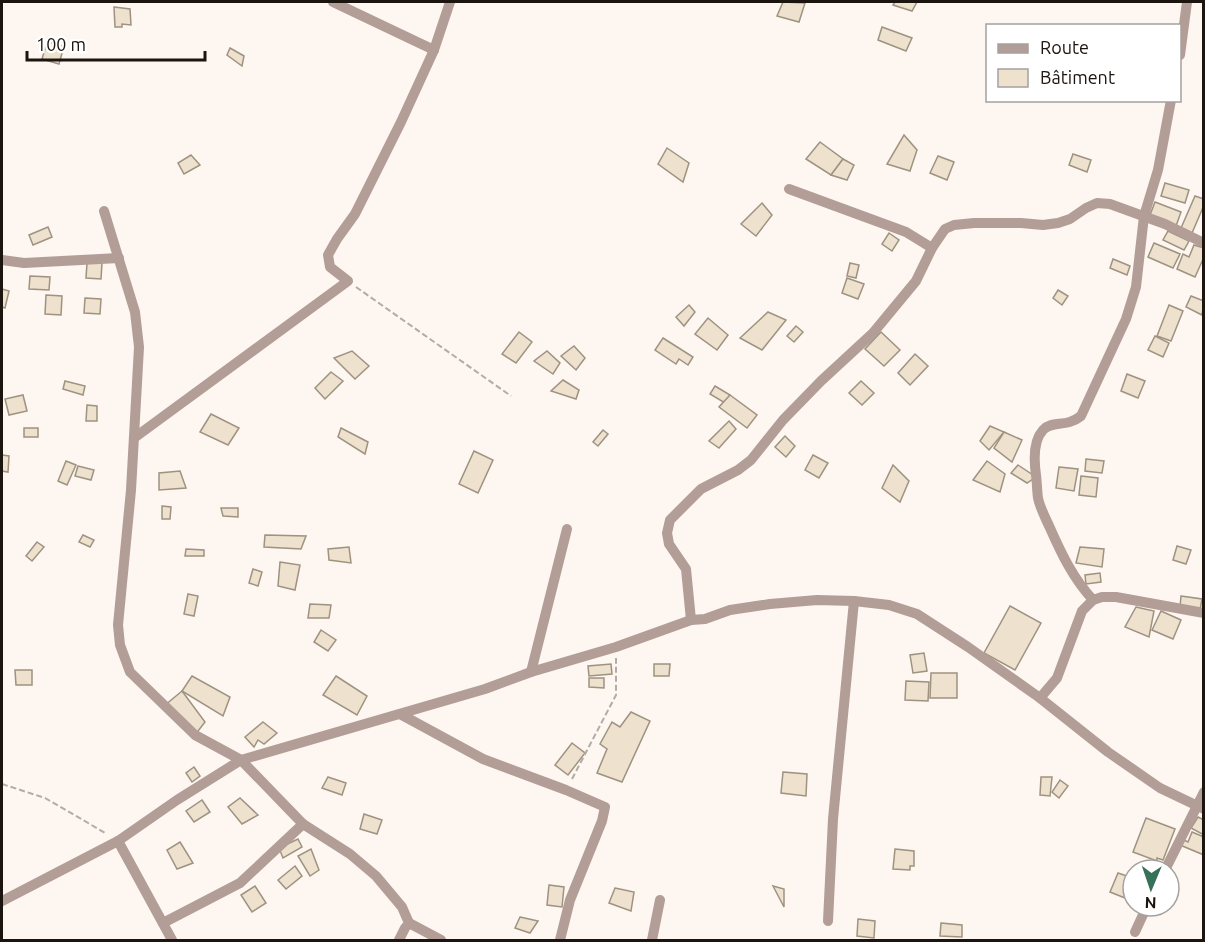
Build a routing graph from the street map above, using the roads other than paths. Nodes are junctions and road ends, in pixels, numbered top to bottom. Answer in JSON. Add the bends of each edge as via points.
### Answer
{"nodes":[{"id":1,"x":333,"y":2,"type":"edge"},
{"id":2,"x":450,"y":2,"type":"edge"},
{"id":3,"x":1187,"y":2,"type":"edge"},
{"id":4,"x":1181,"y":42,"type":"edge"},
{"id":5,"x":434,"y":50,"type":"junction"},
{"id":6,"x":1171,"y":102,"type":"edge"},
{"id":7,"x":789,"y":189,"type":"dead end"},
{"id":8,"x":104,"y":211,"type":"dead end"},
{"id":9,"x":1144,"y":216,"type":"junction"},
{"id":10,"x":1203,"y":243,"type":"edge"},
{"id":11,"x":932,"y":248,"type":"junction"},
{"id":12,"x":119,"y":258,"type":"junction"},
{"id":13,"x":2,"y":260,"type":"edge"},
{"id":14,"x":134,"y":438,"type":"junction"},
{"id":15,"x":567,"y":529,"type":"dead end"},
{"id":16,"x":1093,"y":600,"type":"junction"},
{"id":17,"x":855,"y":601,"type":"junction"},
{"id":18,"x":1203,"y":613,"type":"edge"},
{"id":19,"x":691,"y":620,"type":"junction"},
{"id":20,"x":531,"y":672,"type":"junction"},
{"id":21,"x":1040,"y":698,"type":"junction"},
{"id":22,"x":400,"y":714,"type":"junction"},
{"id":23,"x":241,"y":760,"type":"junction"},
{"id":24,"x":1203,"y":792,"type":"edge"},
{"id":25,"x":1200,"y":807,"type":"edge"},
{"id":26,"x":303,"y":824,"type":"junction"},
{"id":27,"x":118,"y":841,"type":"junction"},
{"id":28,"x":1172,"y":858,"type":"edge"},
{"id":29,"x":660,"y":900,"type":"dead end"},
{"id":30,"x":2,"y":901,"type":"edge"},
{"id":31,"x":1142,"y":918,"type":"edge"},
{"id":32,"x":828,"y":921,"type":"dead end"},
{"id":33,"x":163,"y":923,"type":"junction"},
{"id":34,"x":409,"y":923,"type":"junction"},
{"id":35,"x":1135,"y":932,"type":"dead end"},
{"id":36,"x":172,"y":940,"type":"edge"},
{"id":37,"x":399,"y":940,"type":"edge"},
{"id":38,"x":441,"y":940,"type":"edge"},
{"id":39,"x":560,"y":940,"type":"edge"},
{"id":40,"x":652,"y":940,"type":"edge"}],
"edges":[{"from":1,"to":5,"type":"street"},
{"from":2,"to":5,"type":"street"},
{"from":3,"to":4,"type":"street"},
{"from":5,"to":14,"type":"street","via":[[365,196],[328,255],[330,267],[348,281]]},
{"from":6,"to":9,"type":"street","via":[[1158,170]]},
{"from":7,"to":11,"type":"street","via":[[899,229]]},
{"from":8,"to":12,"type":"street"},
{"from":9,"to":10,"type":"street"},
{"from":9,"to":11,"type":"street","via":[[1110,204],[1098,204],[1058,223],[954,225],[945,229]]},
{"from":9,"to":16,"type":"street","via":[[1136,287],[1094,389],[1081,416],[1073,423],[1051,425],[1043,431],[1035,454],[1038,499],[1044,516],[1064,561]]},
{"from":11,"to":19,"type":"street","via":[[916,281],[887,317],[783,420],[751,460],[701,489],[670,520],[669,544],[686,569]]},
{"from":12,"to":13,"type":"street","via":[[24,263]]},
{"from":12,"to":14,"type":"street","via":[[137,326]]},
{"from":14,"to":23,"type":"street","via":[[118,625],[120,645],[130,672],[195,735]]},
{"from":15,"to":20,"type":"street"},
{"from":16,"to":18,"type":"street","via":[[1116,597]]},
{"from":16,"to":21,"type":"street","via":[[1080,617],[1057,678]]},
{"from":17,"to":19,"type":"street","via":[[770,604]]},
{"from":17,"to":21,"type":"street","via":[[889,605],[917,614]]},
{"from":17,"to":32,"type":"street","via":[[833,819]]},
{"from":19,"to":20,"type":"street"},
{"from":20,"to":22,"type":"street"},
{"from":21,"to":25,"type":"street","via":[[1160,788]]},
{"from":22,"to":23,"type":"street"},
{"from":22,"to":39,"type":"street","via":[[483,759],[605,807],[570,900]]},
{"from":23,"to":26,"type":"street"},
{"from":23,"to":27,"type":"street"},
{"from":24,"to":25,"type":"street"},
{"from":25,"to":28,"type":"street"},
{"from":26,"to":33,"type":"street","via":[[240,883]]},
{"from":26,"to":34,"type":"street","via":[[376,876],[402,907]]},
{"from":27,"to":30,"type":"street"},
{"from":27,"to":33,"type":"street"},
{"from":29,"to":40,"type":"street"},
{"from":31,"to":35,"type":"street"},
{"from":33,"to":36,"type":"street"},
{"from":34,"to":37,"type":"street"},
{"from":34,"to":38,"type":"street"}]}
